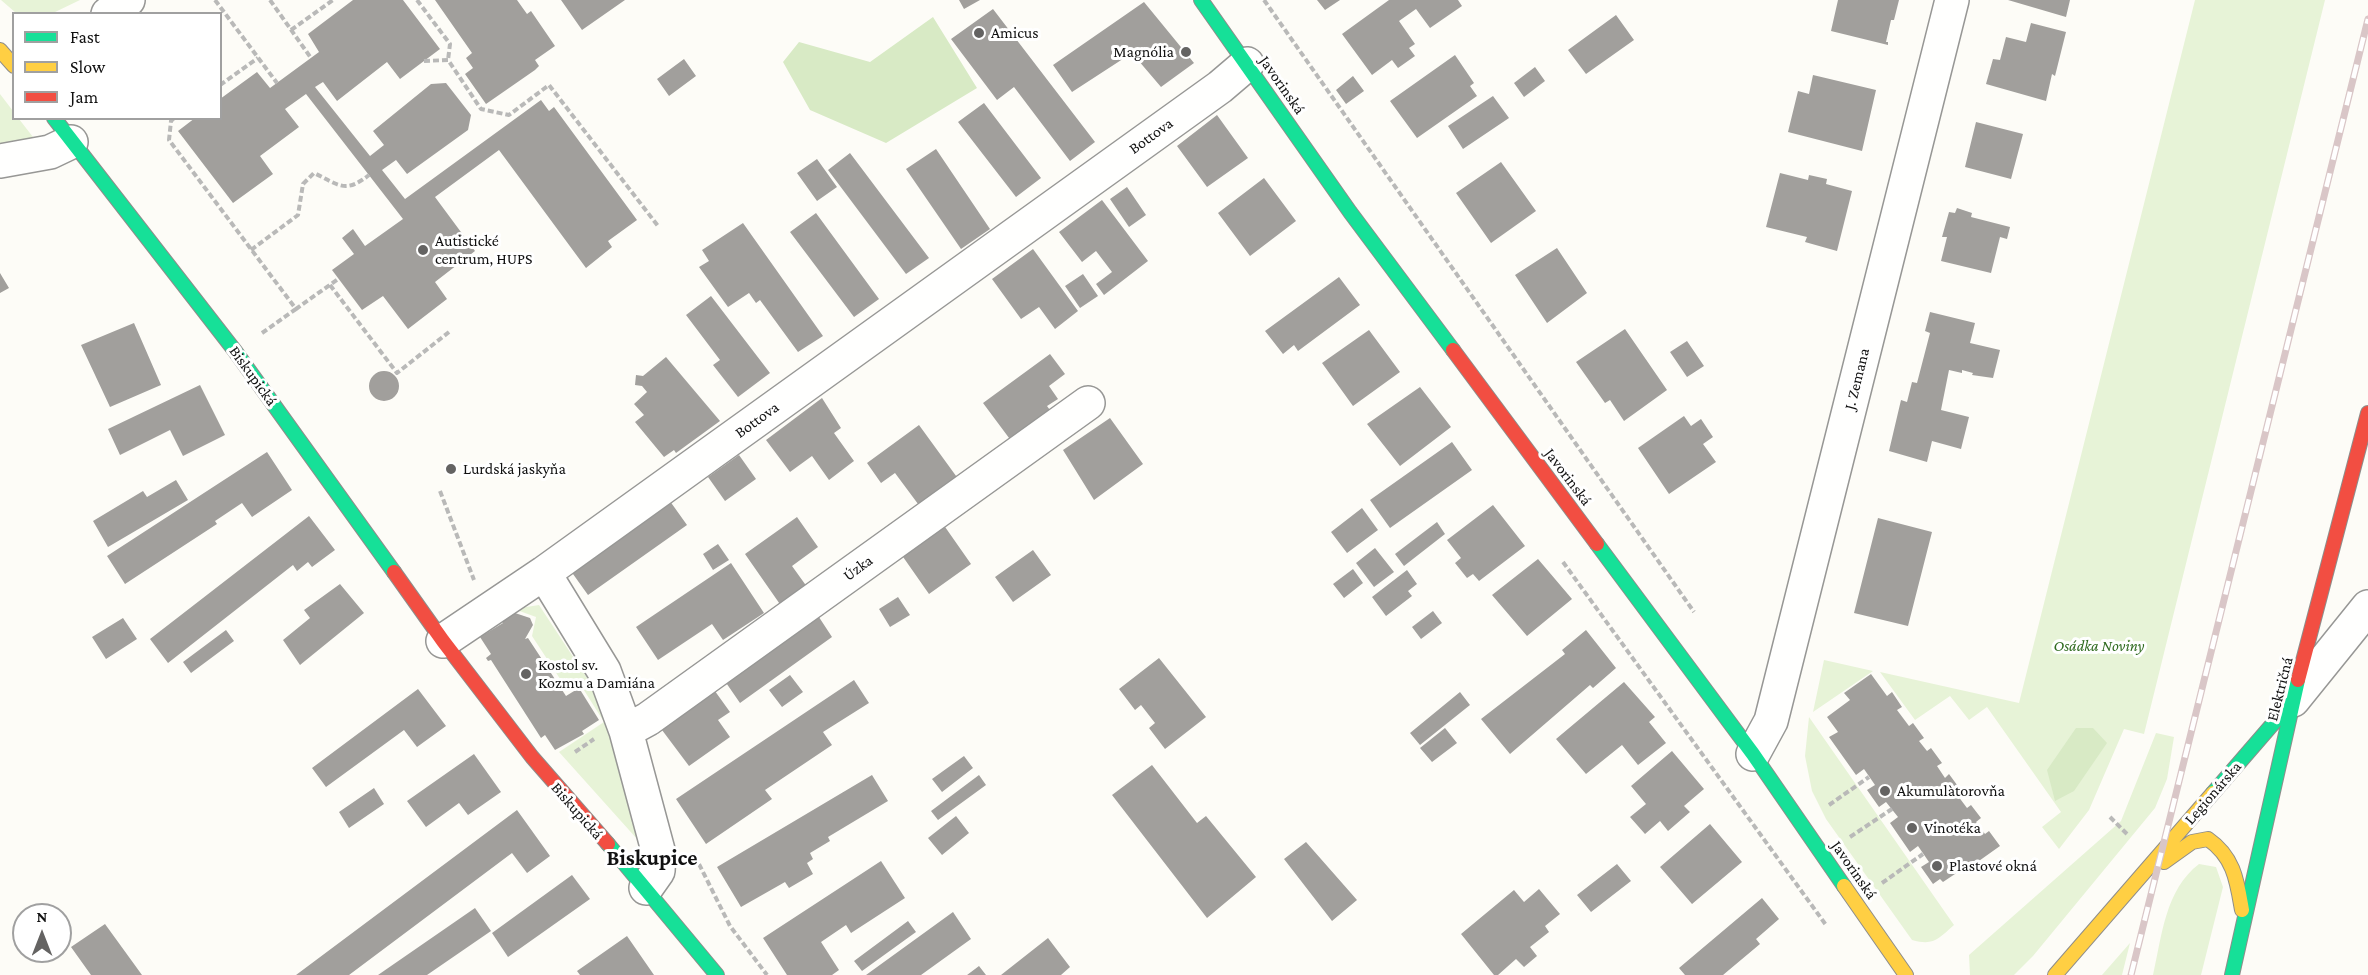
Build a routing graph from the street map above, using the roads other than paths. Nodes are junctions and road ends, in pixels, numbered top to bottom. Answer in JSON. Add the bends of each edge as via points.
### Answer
{"nodes":[{"id":1,"x":128,"y":0,"type":"edge"},
{"id":2,"x":1201,"y":0,"type":"edge"},
{"id":3,"x":1952,"y":0,"type":"edge"},
{"id":4,"x":111,"y":12,"type":"edge"},
{"id":5,"x":0,"y":50,"type":"edge"},
{"id":6,"x":12,"y":64,"type":"edge"},
{"id":7,"x":1247,"y":64,"type":"junction"},
{"id":8,"x":62,"y":130,"type":"edge"},
{"id":9,"x":0,"y":161,"type":"edge"},
{"id":10,"x":1088,"y":403,"type":"dead end"},
{"id":11,"x":2368,"y":413,"type":"edge"},
{"id":12,"x":2364,"y":450,"type":"edge"},
{"id":13,"x":544,"y":573,"type":"junction"},
{"id":14,"x":2368,"y":607,"type":"edge"},
{"id":15,"x":443,"y":642,"type":"junction"},
{"id":16,"x":2293,"y":700,"type":"junction"},
{"id":17,"x":626,"y":731,"type":"junction"},
{"id":18,"x":1753,"y":754,"type":"junction"},
{"id":19,"x":2138,"y":881,"type":"junction"},
{"id":20,"x":646,"y":888,"type":"junction"},
{"id":21,"x":2244,"y":921,"type":"junction"},
{"id":22,"x":717,"y":975,"type":"edge"},
{"id":23,"x":1906,"y":975,"type":"edge"},
{"id":24,"x":2055,"y":975,"type":"edge"},
{"id":25,"x":2232,"y":975,"type":"edge"}],
"edges":[{"from":1,"to":4,"type":"street"},
{"from":2,"to":7,"type":"street","name":"Javorinská"},
{"from":3,"to":18,"type":"street","name":"J. Zemana","via":[[1771,721]]},
{"from":5,"to":6,"type":"street"},
{"from":7,"to":13,"type":"street","name":"Bottova"},
{"from":7,"to":18,"type":"street","name":"Javorinská","via":[[1350,212]]},
{"from":8,"to":9,"type":"street","via":[[50,152]]},
{"from":8,"to":15,"type":"street","name":"Biskupická","via":[[235,351]]},
{"from":10,"to":17,"type":"street","name":"Úzka"},
{"from":11,"to":12,"type":"street","name":"Električná"},
{"from":12,"to":16,"type":"street","name":"Električná"},
{"from":13,"to":15,"type":"street"},
{"from":13,"to":17,"type":"street","via":[[604,671]]},
{"from":14,"to":16,"type":"street","name":"Legionárska"},
{"from":15,"to":20,"type":"street","name":"Biskupická","via":[[532,757]]},
{"from":16,"to":19,"type":"street","name":"Legionárska"},
{"from":16,"to":21,"type":"street","name":"Električná"},
{"from":17,"to":20,"type":"street","via":[[659,854],[658,871]]},
{"from":18,"to":23,"type":"street","name":"Javorinská"},
{"from":19,"to":21,"type":"street","via":[[2192,842],[2208,839],[2223,848],[2235,871]]},
{"from":19,"to":24,"type":"street","name":"Legionárska"},
{"from":20,"to":22,"type":"street","name":"Biskupická"},
{"from":21,"to":25,"type":"street","name":"Električná"}]}
